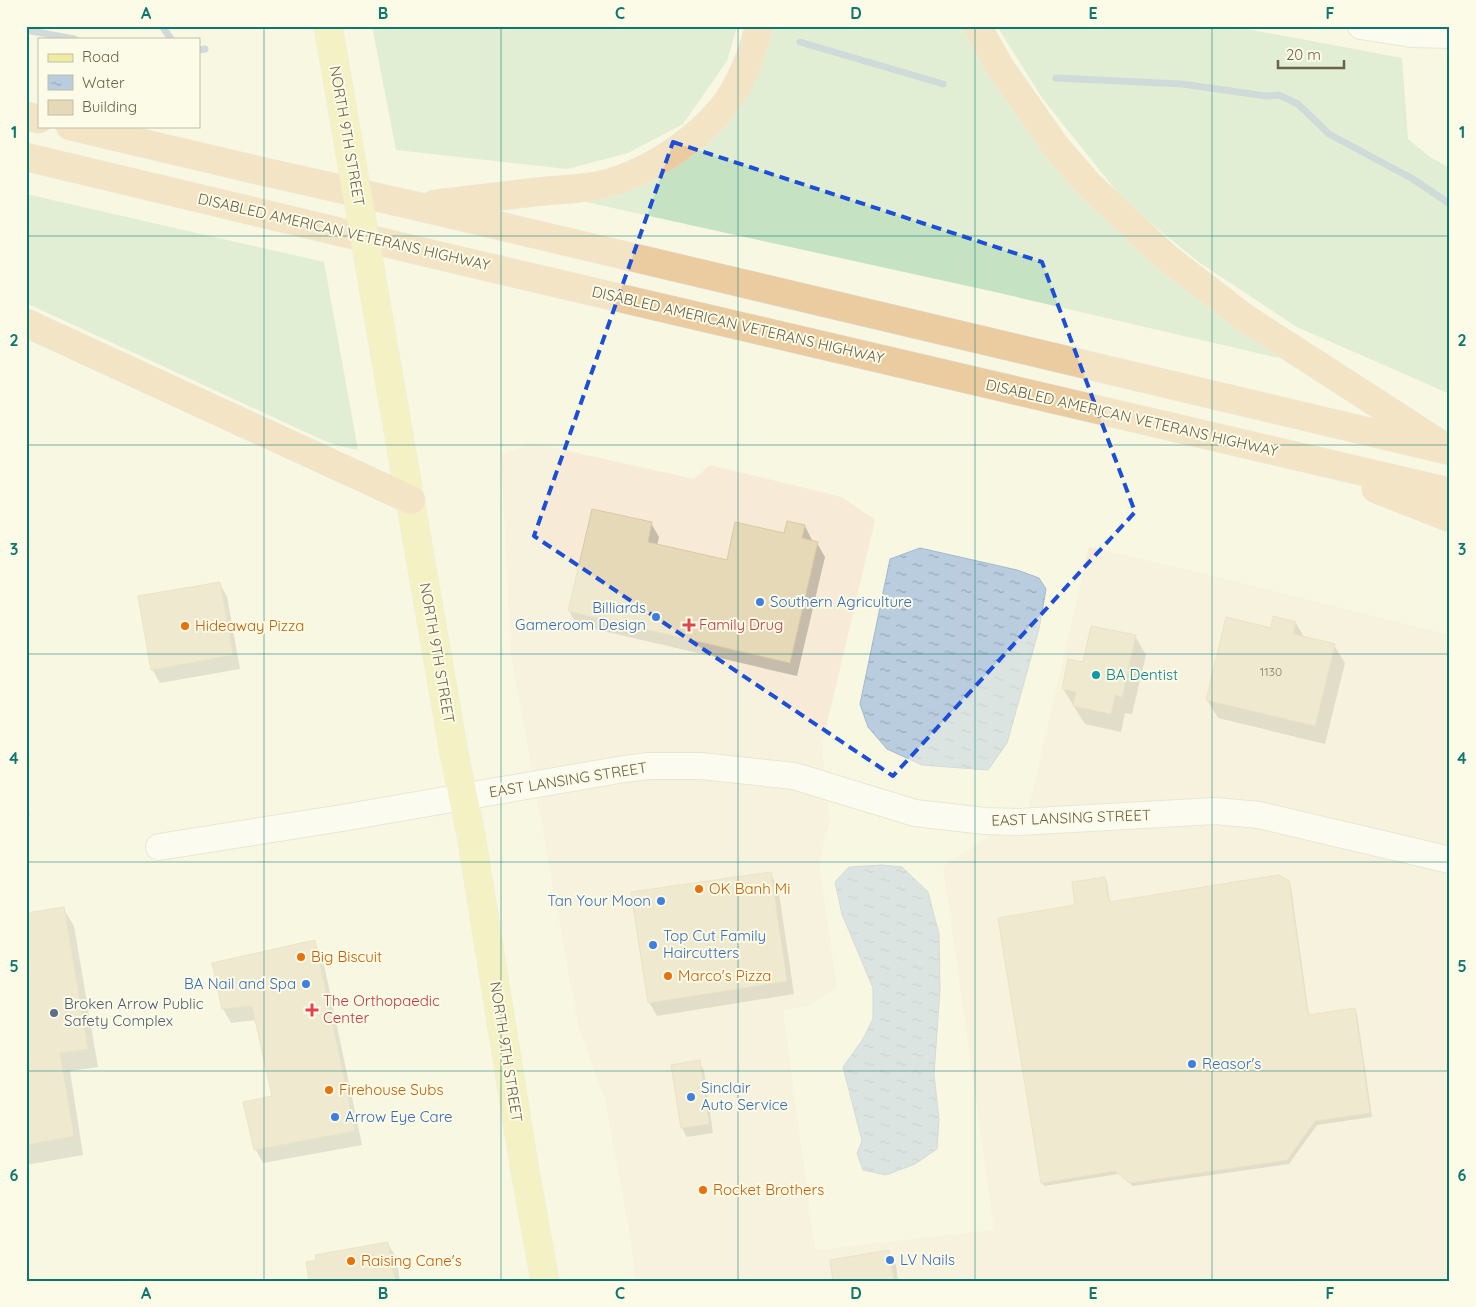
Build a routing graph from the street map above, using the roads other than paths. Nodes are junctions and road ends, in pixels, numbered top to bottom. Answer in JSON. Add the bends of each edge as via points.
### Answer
{"nodes":[{"id":1,"x":328,"y":26,"type":"edge"},
{"id":2,"x":760,"y":26,"type":"edge"},
{"id":3,"x":977,"y":26,"type":"edge"},
{"id":4,"x":1361,"y":26,"type":"edge"},
{"id":5,"x":1450,"y":34,"type":"edge"},
{"id":6,"x":78,"y":128,"type":"edge"},
{"id":7,"x":26,"y":157,"type":"edge"},
{"id":8,"x":416,"y":206,"type":"junction"},
{"id":9,"x":26,"y":323,"type":"edge"},
{"id":10,"x":1450,"y":451,"type":"edge"},
{"id":11,"x":1284,"y":453,"type":"junction"},
{"id":12,"x":1450,"y":492,"type":"edge"},
{"id":13,"x":411,"y":500,"type":"junction"},
{"id":14,"x":1450,"y":518,"type":"edge"},
{"id":15,"x":463,"y":797,"type":"junction"},
{"id":16,"x":159,"y":847,"type":"dead end"},
{"id":17,"x":1450,"y":860,"type":"edge"},
{"id":18,"x":545,"y":1281,"type":"edge"}],
"edges":[{"from":1,"to":13,"type":"main road","name":"NORTH 9TH STREET","bridge":true},
{"from":2,"to":8,"type":"highway","via":[[732,94],[701,130],[658,162],[631,176],[601,185]]},
{"from":3,"to":10,"type":"highway","via":[[1000,66],[1056,147],[1088,184],[1160,252],[1245,318]]},
{"from":4,"to":5,"type":"street","via":[[1412,34]]},
{"from":6,"to":8,"type":"highway"},
{"from":7,"to":11,"type":"highway","name":"DISABLED AMERICAN VETERANS HIGHWAY"},
{"from":8,"to":10,"type":"highway"},
{"from":9,"to":13,"type":"highway"},
{"from":11,"to":12,"type":"highway","name":"DISABLED AMERICAN VETERANS HIGHWAY"},
{"from":11,"to":14,"type":"highway"},
{"from":13,"to":15,"type":"main road","name":"NORTH 9TH STREET"},
{"from":15,"to":16,"type":"street","name":"EAST LANSING STREET"},
{"from":15,"to":17,"type":"street","name":"EAST LANSING STREET","via":[[624,768],[701,766],[794,776],[915,812],[985,822],[1215,811],[1259,816]]},
{"from":15,"to":18,"type":"main road","name":"NORTH 9TH STREET"}]}
